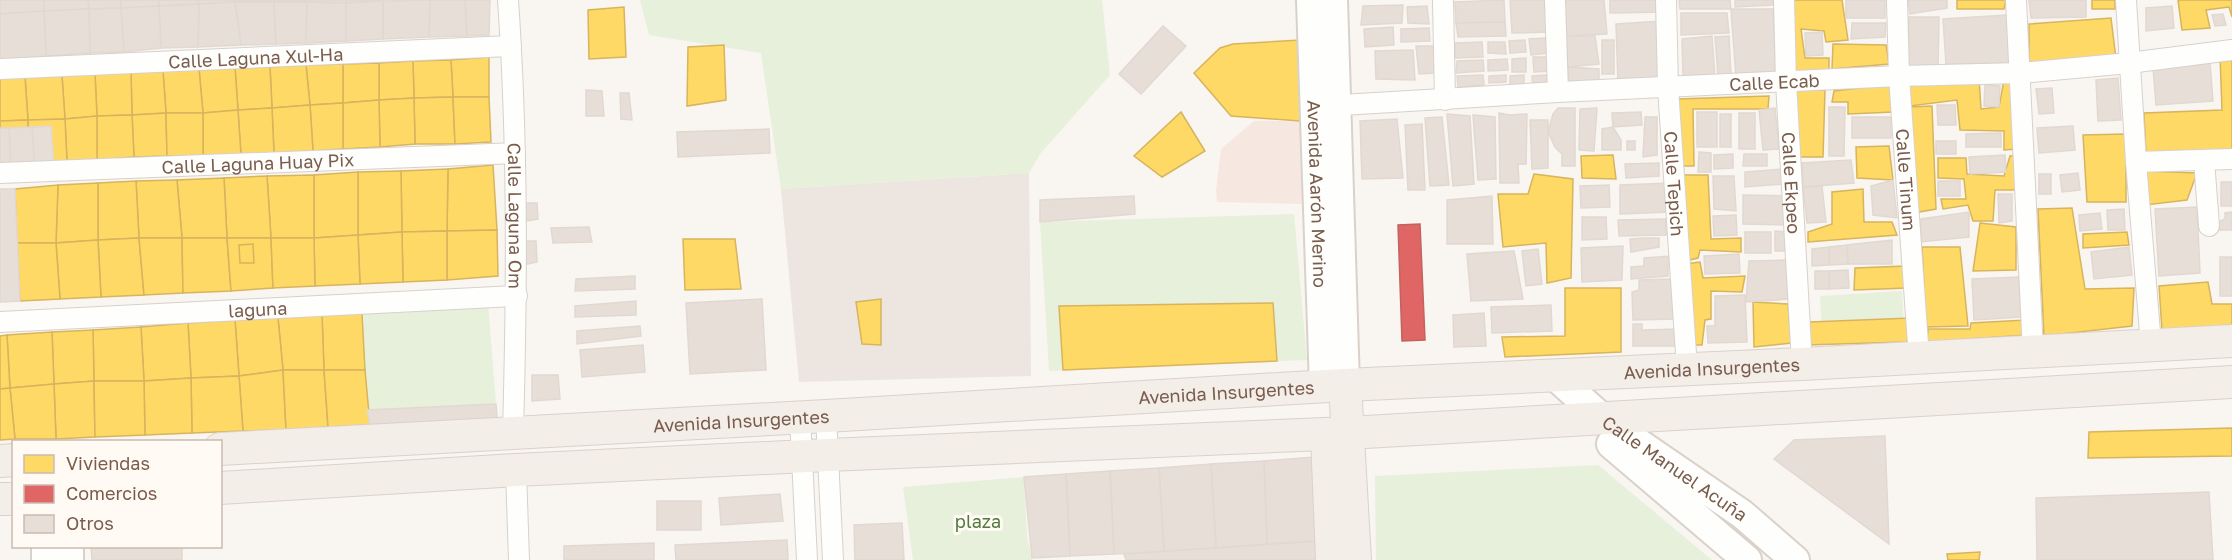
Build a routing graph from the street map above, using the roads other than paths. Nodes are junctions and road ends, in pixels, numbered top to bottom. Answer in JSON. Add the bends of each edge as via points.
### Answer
{"nodes":[{"id":1,"x":508,"y":0,"type":"edge"},
{"id":2,"x":1311,"y":0,"type":"edge"},
{"id":3,"x":1333,"y":0,"type":"edge"},
{"id":4,"x":1443,"y":0,"type":"edge"},
{"id":5,"x":1555,"y":0,"type":"edge"},
{"id":6,"x":1666,"y":0,"type":"edge"},
{"id":7,"x":1784,"y":0,"type":"edge"},
{"id":8,"x":1896,"y":0,"type":"edge"},
{"id":9,"x":2016,"y":0,"type":"edge"},
{"id":10,"x":2126,"y":0,"type":"edge"},
{"id":11,"x":511,"y":46,"type":"junction"},
{"id":12,"x":2232,"y":50,"type":"edge"},
{"id":13,"x":2129,"y":63,"type":"junction"},
{"id":14,"x":0,"y":69,"type":"edge"},
{"id":15,"x":2021,"y":73,"type":"junction"},
{"id":16,"x":1899,"y":76,"type":"junction"},
{"id":17,"x":1786,"y":82,"type":"junction"},
{"id":18,"x":1668,"y":88,"type":"junction"},
{"id":19,"x":1558,"y":92,"type":"junction"},
{"id":20,"x":1445,"y":100,"type":"junction"},
{"id":21,"x":1325,"y":106,"type":"junction"},
{"id":22,"x":515,"y":153,"type":"junction"},
{"id":23,"x":2232,"y":159,"type":"edge"},
{"id":24,"x":2204,"y":160,"type":"junction"},
{"id":25,"x":2136,"y":162,"type":"junction"},
{"id":26,"x":0,"y":173,"type":"edge"},
{"id":27,"x":2209,"y":226,"type":"dead end"},
{"id":28,"x":517,"y":296,"type":"junction"},
{"id":29,"x":0,"y":322,"type":"edge"},
{"id":30,"x":2232,"y":341,"type":"edge"},
{"id":31,"x":2151,"y":345,"type":"junction"},
{"id":32,"x":2079,"y":350,"type":"junction"},
{"id":33,"x":2033,"y":352,"type":"junction"},
{"id":34,"x":1919,"y":358,"type":"junction"},
{"id":35,"x":1802,"y":364,"type":"junction"},
{"id":36,"x":1687,"y":368,"type":"junction"},
{"id":37,"x":1543,"y":376,"type":"junction"},
{"id":38,"x":1478,"y":379,"type":"junction"},
{"id":39,"x":2232,"y":382,"type":"edge"},
{"id":40,"x":1334,"y":386,"type":"junction"},
{"id":41,"x":2076,"y":391,"type":"junction"},
{"id":42,"x":813,"y":417,"type":"junction"},
{"id":43,"x":1592,"y":419,"type":"junction"},
{"id":44,"x":1528,"y":423,"type":"junction"},
{"id":45,"x":1483,"y":425,"type":"junction"},
{"id":46,"x":513,"y":432,"type":"junction"},
{"id":47,"x":1338,"y":434,"type":"junction"},
{"id":48,"x":252,"y":447,"type":"junction"},
{"id":49,"x":222,"y":449,"type":"edge"},
{"id":50,"x":815,"y":455,"type":"junction"},
{"id":51,"x":516,"y":470,"type":"junction"},
{"id":52,"x":255,"y":485,"type":"junction"},
{"id":53,"x":222,"y":488,"type":"edge"},
{"id":54,"x":519,"y":560,"type":"edge"},
{"id":55,"x":807,"y":560,"type":"edge"},
{"id":56,"x":833,"y":560,"type":"edge"},
{"id":57,"x":1332,"y":560,"type":"edge"},
{"id":58,"x":1355,"y":560,"type":"edge"},
{"id":59,"x":1748,"y":560,"type":"edge"},
{"id":60,"x":1796,"y":560,"type":"edge"}],
"edges":[{"from":1,"to":11,"type":"street","name":"Calle Laguna Om"},
{"from":2,"to":21,"type":"main road","name":"Avenida Aarón Merino"},
{"from":3,"to":21,"type":"main road","name":"Avenida Aarón Merino"},
{"from":4,"to":20,"type":"street"},
{"from":5,"to":19,"type":"street"},
{"from":6,"to":18,"type":"street","name":"Calle Tepich"},
{"from":7,"to":17,"type":"street","name":"Calle Ekpeo"},
{"from":8,"to":16,"type":"street","name":"Calle Tinum"},
{"from":9,"to":15,"type":"street"},
{"from":10,"to":13,"type":"street"},
{"from":11,"to":14,"type":"street","name":"Calle Laguna Xul-Ha"},
{"from":11,"to":22,"type":"street","name":"Calle Laguna Om"},
{"from":12,"to":13,"type":"street","name":"Calle Ecab"},
{"from":13,"to":15,"type":"street","name":"Calle Ecab"},
{"from":13,"to":25,"type":"street"},
{"from":15,"to":16,"type":"street","name":"Calle Ecab"},
{"from":15,"to":33,"type":"street"},
{"from":16,"to":17,"type":"street","name":"Calle Ecab"},
{"from":16,"to":34,"type":"street","name":"Calle Tinum"},
{"from":17,"to":18,"type":"street","name":"Calle Ecab"},
{"from":17,"to":35,"type":"street","name":"Calle Ekpeo"},
{"from":18,"to":19,"type":"street","name":"Calle Ecab"},
{"from":18,"to":36,"type":"street","name":"Calle Tepich"},
{"from":19,"to":20,"type":"street","name":"Calle Ecab"},
{"from":20,"to":21,"type":"street","name":"Calle Ecab"},
{"from":21,"to":40,"type":"main road","name":"Avenida Aarón Merino"},
{"from":22,"to":26,"type":"street","name":"Calle Laguna Huay Pix"},
{"from":22,"to":28,"type":"street","name":"Calle Laguna Om"},
{"from":23,"to":24,"type":"street"},
{"from":24,"to":25,"type":"street"},
{"from":24,"to":27,"type":"street"},
{"from":25,"to":31,"type":"street"},
{"from":28,"to":29,"type":"street","name":"laguna"},
{"from":28,"to":46,"type":"street","name":"Calle Laguna Om"},
{"from":30,"to":31,"type":"main road","name":"Avenida Insurgentes"},
{"from":31,"to":32,"type":"main road","name":"Avenida Insurgentes"},
{"from":32,"to":33,"type":"main road","name":"Avenida Insurgentes"},
{"from":32,"to":41,"type":"main road"},
{"from":33,"to":34,"type":"main road","name":"Avenida Insurgentes"},
{"from":34,"to":35,"type":"main road","name":"Avenida Insurgentes"},
{"from":35,"to":36,"type":"main road","name":"Avenida Insurgentes"},
{"from":36,"to":37,"type":"main road","name":"Avenida Insurgentes"},
{"from":37,"to":38,"type":"main road","name":"Avenida Insurgentes"},
{"from":37,"to":43,"type":"main road","name":"Calle Manuel Acuña"},
{"from":37,"to":44,"type":"main road","via":[[1519,392],[1516,400]]},
{"from":38,"to":40,"type":"main road","name":"Avenida Insurgentes"},
{"from":38,"to":45,"type":"main road","via":[[1491,393],[1492,401]]},
{"from":39,"to":41,"type":"main road","name":"Avenida Insurgentes"},
{"from":40,"to":42,"type":"main road","name":"Avenida Insurgentes"},
{"from":40,"to":47,"type":"main road"},
{"from":41,"to":43,"type":"main road","name":"Avenida Insurgentes"},
{"from":42,"to":46,"type":"main road","name":"Avenida Insurgentes"},
{"from":42,"to":50,"type":"street"},
{"from":42,"to":50,"type":"street"},
{"from":43,"to":44,"type":"main road","name":"Avenida Insurgentes"},
{"from":43,"to":59,"type":"main road","name":"Calle Manuel Acuña"},
{"from":43,"to":60,"type":"main road","name":"Calle Manuel Acuña","via":[[1742,514]]},
{"from":44,"to":45,"type":"main road","name":"Avenida Insurgentes"},
{"from":45,"to":47,"type":"main road","name":"Avenida Insurgentes"},
{"from":46,"to":48,"type":"main road","name":"Avenida Insurgentes"},
{"from":47,"to":50,"type":"main road","name":"Avenida Insurgentes"},
{"from":47,"to":57,"type":"main road"},
{"from":47,"to":58,"type":"main road"},
{"from":48,"to":49,"type":"main road","name":"Avenida Insurgentes"},
{"from":48,"to":52,"type":"main road"},
{"from":50,"to":51,"type":"main road","name":"Avenida Insurgentes"},
{"from":50,"to":55,"type":"street"},
{"from":50,"to":56,"type":"street"},
{"from":51,"to":52,"type":"main road","name":"Avenida Insurgentes"},
{"from":51,"to":54,"type":"street"},
{"from":52,"to":53,"type":"main road","name":"Avenida Insurgentes"}]}
